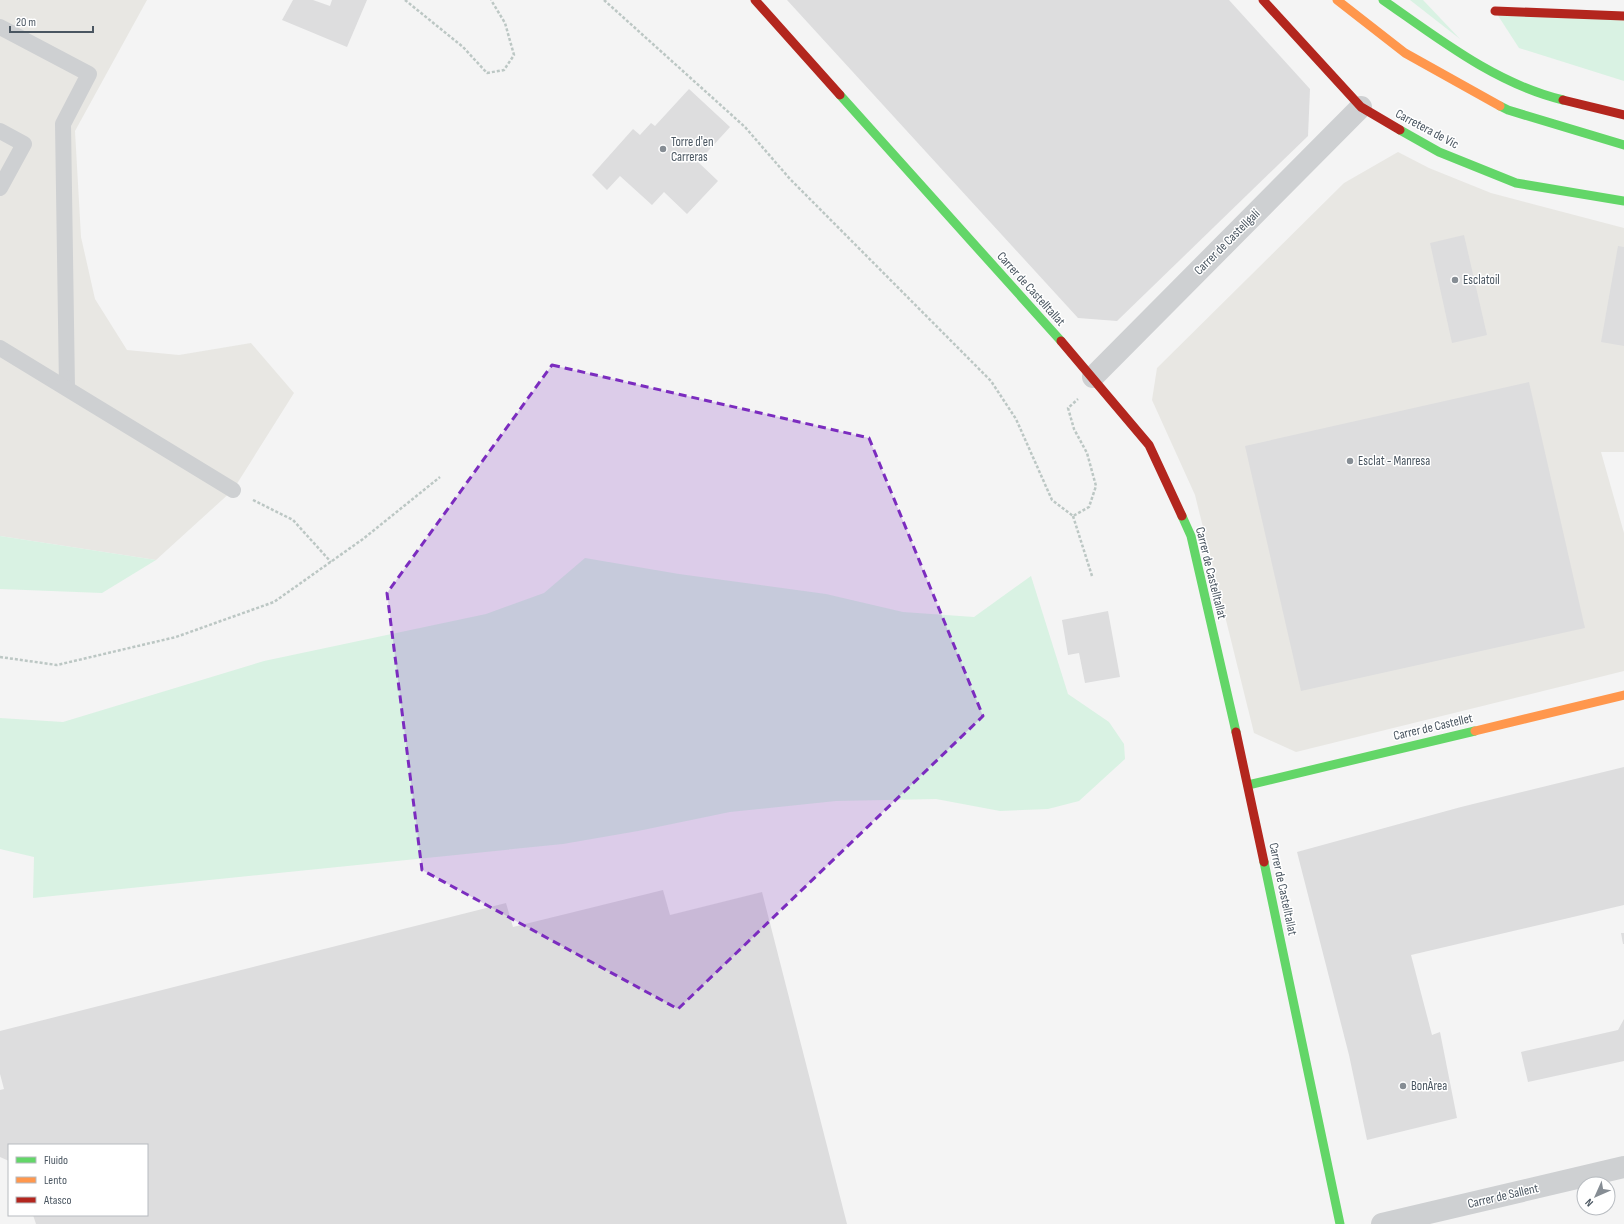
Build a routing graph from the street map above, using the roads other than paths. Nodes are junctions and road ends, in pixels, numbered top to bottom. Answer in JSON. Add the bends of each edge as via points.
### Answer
{"nodes":[{"id":1,"x":755,"y":0,"type":"edge"},
{"id":2,"x":1262,"y":0,"type":"edge"},
{"id":3,"x":1337,"y":0,"type":"edge"},
{"id":4,"x":1383,"y":0,"type":"edge"},
{"id":5,"x":1495,"y":11,"type":"dead end"},
{"id":6,"x":1624,"y":16,"type":"edge"},
{"id":7,"x":0,"y":27,"type":"edge"},
{"id":8,"x":1362,"y":107,"type":"junction"},
{"id":9,"x":1624,"y":115,"type":"edge"},
{"id":10,"x":0,"y":131,"type":"edge"},
{"id":11,"x":1624,"y":146,"type":"edge"},
{"id":12,"x":0,"y":188,"type":"edge"},
{"id":13,"x":1624,"y":201,"type":"edge"},
{"id":14,"x":0,"y":348,"type":"edge"},
{"id":15,"x":1095,"y":380,"type":"junction"},
{"id":16,"x":67,"y":388,"type":"junction"},
{"id":17,"x":233,"y":490,"type":"road end"},
{"id":18,"x":1624,"y":695,"type":"edge"},
{"id":19,"x":1248,"y":785,"type":"junction"},
{"id":20,"x":1624,"y":1167,"type":"edge"},
{"id":21,"x":1340,"y":1224,"type":"edge"},
{"id":22,"x":1382,"y":1224,"type":"edge"}],
"edges":[{"from":1,"to":15,"type":"street","name":"Carrer de Castelltallat"},
{"from":2,"to":8,"type":"street","name":"Carretera de Vic"},
{"from":3,"to":11,"type":"street","via":[[1405,53],[1508,110]]},
{"from":4,"to":9,"type":"street","via":[[1462,55],[1538,94]]},
{"from":5,"to":6,"type":"street"},
{"from":7,"to":16,"type":"lane","via":[[89,74],[64,124]]},
{"from":8,"to":13,"type":"street","name":"Carretera de Vic","via":[[1439,152],[1516,183]]},
{"from":8,"to":15,"type":"street","name":"Carrer de Castellgalí"},
{"from":10,"to":12,"type":"lane","via":[[24,144]]},
{"from":14,"to":16,"type":"lane"},
{"from":15,"to":19,"type":"street","name":"Carrer de Castelltallat","via":[[1149,445],[1191,536]]},
{"from":16,"to":17,"type":"lane"},
{"from":18,"to":19,"type":"street","name":"Carrer de Castellet"},
{"from":19,"to":21,"type":"street","name":"Carrer de Castelltallat"},
{"from":20,"to":22,"type":"street","name":"Carrer de Sallent"}]}
